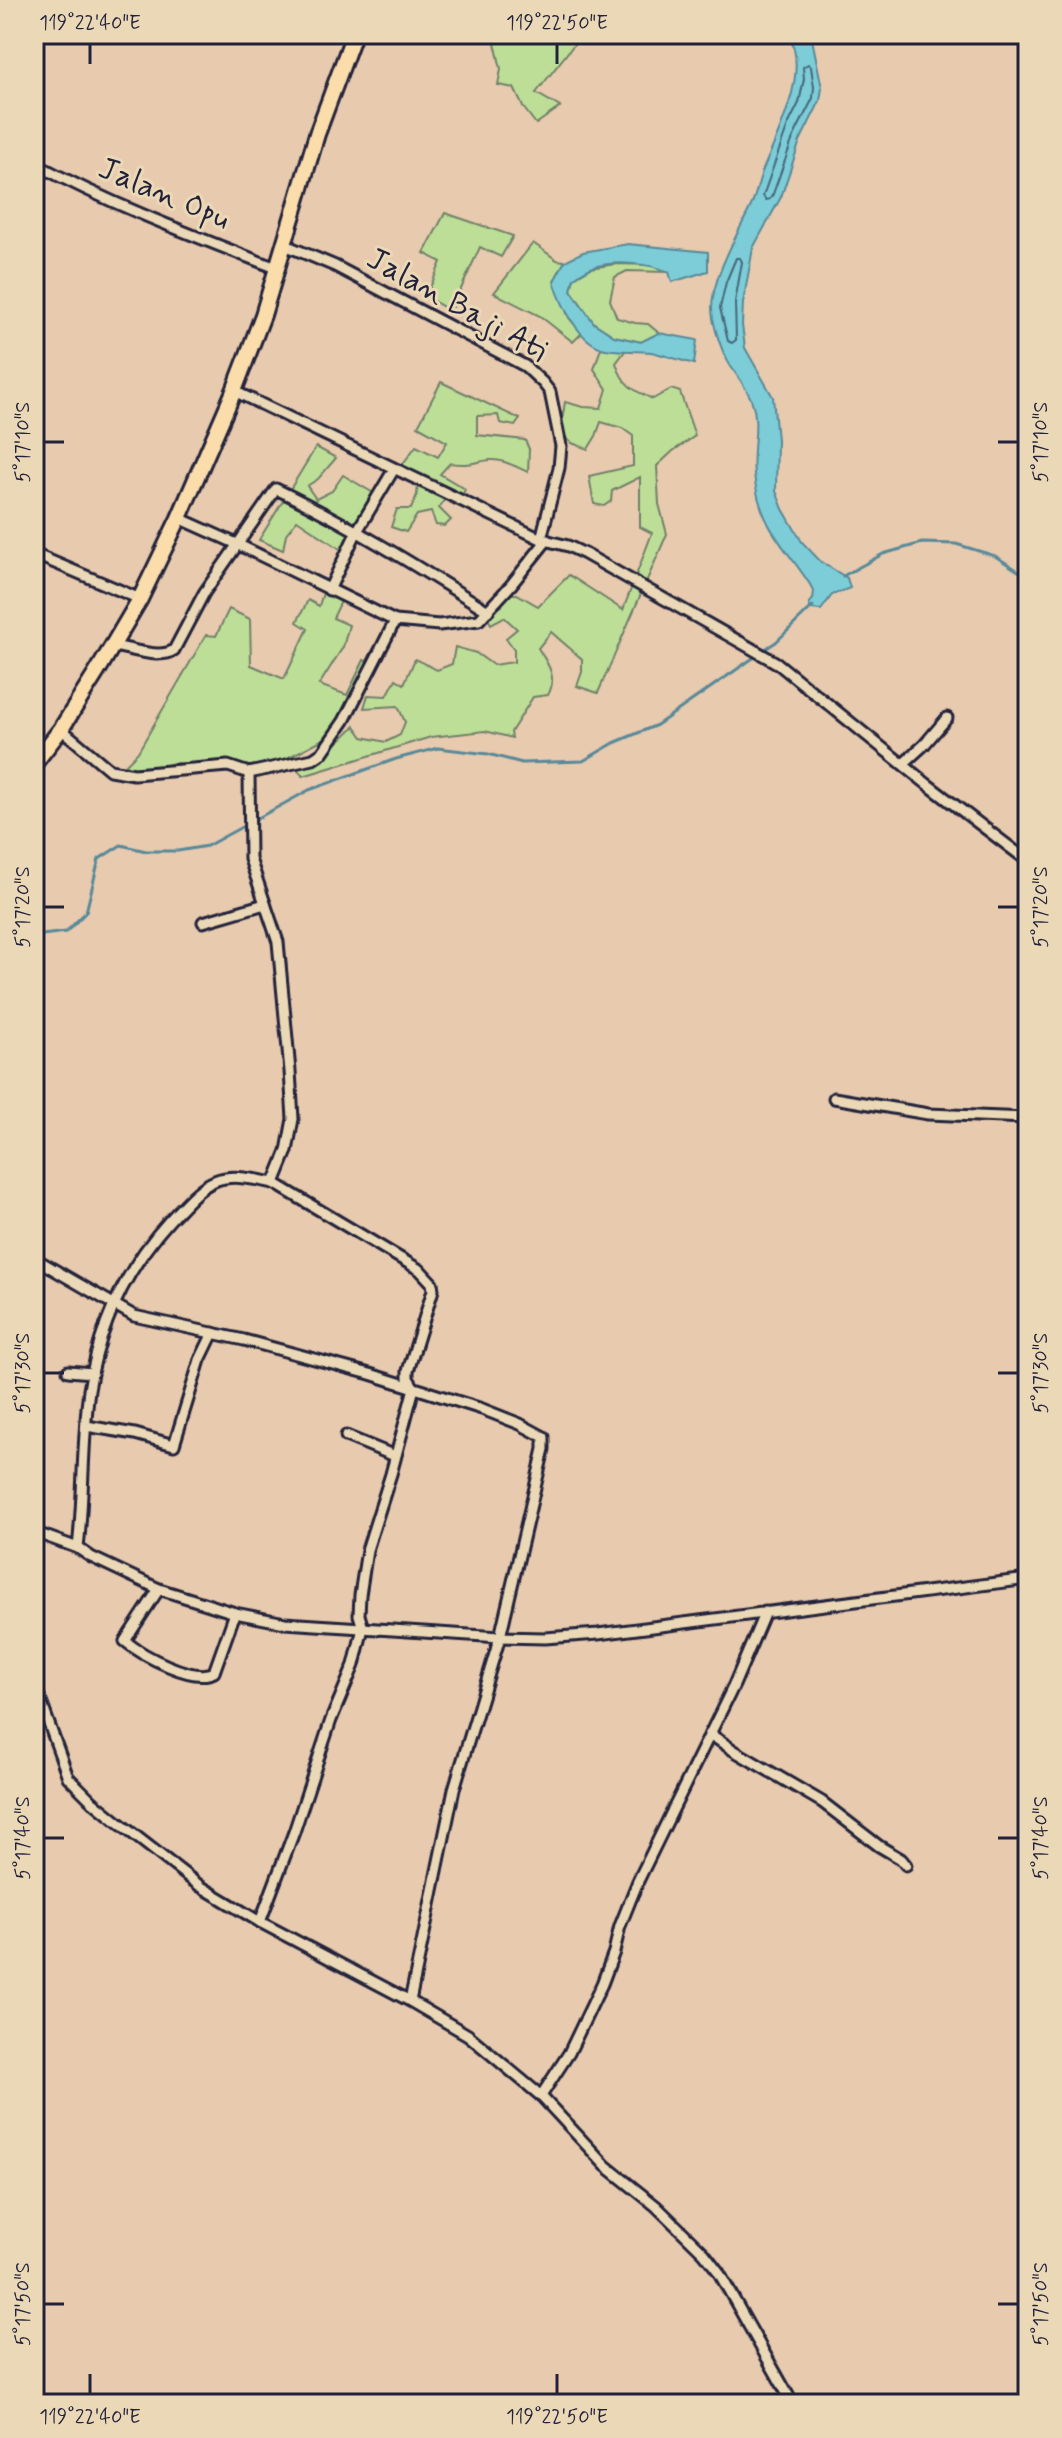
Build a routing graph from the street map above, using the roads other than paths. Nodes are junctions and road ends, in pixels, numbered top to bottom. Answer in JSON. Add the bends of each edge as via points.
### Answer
{"nodes":[{"id":1,"x":354,"y":34,"type":"edge"},
{"id":2,"x":34,"y":163,"type":"edge"},
{"id":3,"x":285,"y":245,"type":"junction"},
{"id":4,"x":276,"y":268,"type":"junction"},
{"id":5,"x":234,"y":391,"type":"junction"},
{"id":6,"x":394,"y":469,"type":"junction"},
{"id":7,"x":179,"y":518,"type":"junction"},
{"id":8,"x":356,"y":533,"type":"junction"},
{"id":9,"x":544,"y":540,"type":"junction"},
{"id":10,"x":237,"y":544,"type":"junction"},
{"id":11,"x":34,"y":554,"type":"edge"},
{"id":12,"x":329,"y":590,"type":"junction"},
{"id":13,"x":140,"y":599,"type":"junction"},
{"id":14,"x":488,"y":611,"type":"junction"},
{"id":15,"x":395,"y":621,"type":"junction"},
{"id":16,"x":112,"y":646,"type":"junction"},
{"id":17,"x":947,"y":718,"type":"dead end"},
{"id":18,"x":61,"y":729,"type":"junction"},
{"id":19,"x":34,"y":764,"type":"edge"},
{"id":20,"x":903,"y":764,"type":"junction"},
{"id":21,"x":249,"y":773,"type":"junction"},
{"id":22,"x":1028,"y":861,"type":"edge"},
{"id":23,"x":265,"y":904,"type":"junction"},
{"id":24,"x":203,"y":922,"type":"dead end"},
{"id":25,"x":834,"y":1098,"type":"dead end"},
{"id":26,"x":1028,"y":1118,"type":"edge"},
{"id":27,"x":274,"y":1183,"type":"junction"},
{"id":28,"x":34,"y":1258,"type":"edge"},
{"id":29,"x":113,"y":1304,"type":"junction"},
{"id":30,"x":213,"y":1333,"type":"junction"},
{"id":31,"x":68,"y":1371,"type":"dead end"},
{"id":32,"x":92,"y":1373,"type":"junction"},
{"id":33,"x":414,"y":1388,"type":"junction"},
{"id":34,"x":86,"y":1426,"type":"junction"},
{"id":35,"x":346,"y":1436,"type":"dead end"},
{"id":36,"x":395,"y":1456,"type":"junction"},
{"id":37,"x":34,"y":1532,"type":"edge"},
{"id":38,"x":78,"y":1548,"type":"junction"},
{"id":39,"x":1028,"y":1579,"type":"edge"},
{"id":40,"x":159,"y":1589,"type":"junction"},
{"id":41,"x":765,"y":1612,"type":"junction"},
{"id":42,"x":235,"y":1613,"type":"junction"},
{"id":43,"x":363,"y":1628,"type":"junction"},
{"id":44,"x":500,"y":1637,"type":"junction"},
{"id":45,"x":34,"y":1682,"type":"edge"},
{"id":46,"x":710,"y":1734,"type":"junction"},
{"id":47,"x":906,"y":1865,"type":"dead end"},
{"id":48,"x":260,"y":1922,"type":"junction"},
{"id":49,"x":410,"y":2001,"type":"junction"},
{"id":50,"x":541,"y":2096,"type":"junction"},
{"id":51,"x":793,"y":2404,"type":"edge"}],
"edges":[{"from":1,"to":3,"type":"main road","via":[[317,134]]},
{"from":2,"to":4,"type":"street","name":"Jalan Opu","via":[[154,221]]},
{"from":3,"to":4,"type":"main road"},
{"from":3,"to":9,"type":"street","name":"Jalan Baji Ati","via":[[525,366],[543,383],[550,392],[561,457]]},
{"from":4,"to":5,"type":"main road"},
{"from":5,"to":6,"type":"street"},
{"from":5,"to":7,"type":"main road"},
{"from":6,"to":8,"type":"street"},
{"from":6,"to":9,"type":"street"},
{"from":7,"to":10,"type":"street"},
{"from":7,"to":13,"type":"main road"},
{"from":8,"to":10,"type":"street","via":[[276,489]]},
{"from":8,"to":12,"type":"street"},
{"from":8,"to":14,"type":"street"},
{"from":9,"to":14,"type":"street"},
{"from":9,"to":20,"type":"street","via":[[585,554],[777,663]]},
{"from":10,"to":12,"type":"street"},
{"from":10,"to":16,"type":"street","via":[[174,650],[154,655]]},
{"from":11,"to":13,"type":"street"},
{"from":12,"to":15,"type":"street"},
{"from":13,"to":16,"type":"main road"},
{"from":14,"to":15,"type":"street","via":[[471,622]]},
{"from":15,"to":21,"type":"street","via":[[322,753],[308,761]]},
{"from":16,"to":18,"type":"main road"},
{"from":17,"to":20,"type":"street"},
{"from":18,"to":19,"type":"main road"},
{"from":18,"to":21,"type":"street","via":[[110,770],[228,766]]},
{"from":20,"to":22,"type":"street"},
{"from":21,"to":23,"type":"street","via":[[250,859]]},
{"from":23,"to":24,"type":"street"},
{"from":23,"to":27,"type":"street","via":[[278,942],[293,1119]]},
{"from":25,"to":26,"type":"street","via":[[928,1114]]},
{"from":27,"to":29,"type":"street","via":[[234,1175],[209,1183],[146,1248]]},
{"from":27,"to":33,"type":"street","via":[[420,1270],[432,1283],[408,1371]]},
{"from":28,"to":29,"type":"street"},
{"from":29,"to":30,"type":"street","via":[[134,1316]]},
{"from":29,"to":32,"type":"street"},
{"from":30,"to":33,"type":"street"},
{"from":30,"to":34,"type":"street","via":[[174,1445]]},
{"from":31,"to":32,"type":"street"},
{"from":32,"to":34,"type":"street"},
{"from":33,"to":36,"type":"street"},
{"from":33,"to":44,"type":"street","via":[[482,1409],[544,1437]]},
{"from":34,"to":38,"type":"street"},
{"from":35,"to":36,"type":"street"},
{"from":36,"to":43,"type":"street","via":[[365,1562],[359,1607]]},
{"from":37,"to":38,"type":"street"},
{"from":38,"to":40,"type":"street"},
{"from":39,"to":41,"type":"street"},
{"from":40,"to":42,"type":"street"},
{"from":40,"to":42,"type":"street","via":[[125,1641],[176,1668],[206,1676],[214,1672]]},
{"from":41,"to":44,"type":"street","via":[[598,1634]]},
{"from":41,"to":46,"type":"street"},
{"from":42,"to":43,"type":"street","via":[[285,1623]]},
{"from":43,"to":44,"type":"street"},
{"from":43,"to":48,"type":"street"},
{"from":44,"to":49,"type":"street","via":[[454,1789]]},
{"from":45,"to":48,"type":"street","via":[[61,1762],[75,1786],[200,1886]]},
{"from":46,"to":47,"type":"street","via":[[822,1802]]},
{"from":46,"to":50,"type":"street","via":[[628,1904],[602,1984],[569,2053]]},
{"from":48,"to":49,"type":"street"},
{"from":49,"to":50,"type":"street","via":[[468,2035]]},
{"from":50,"to":51,"type":"street","via":[[606,2166],[704,2253]]}]}
